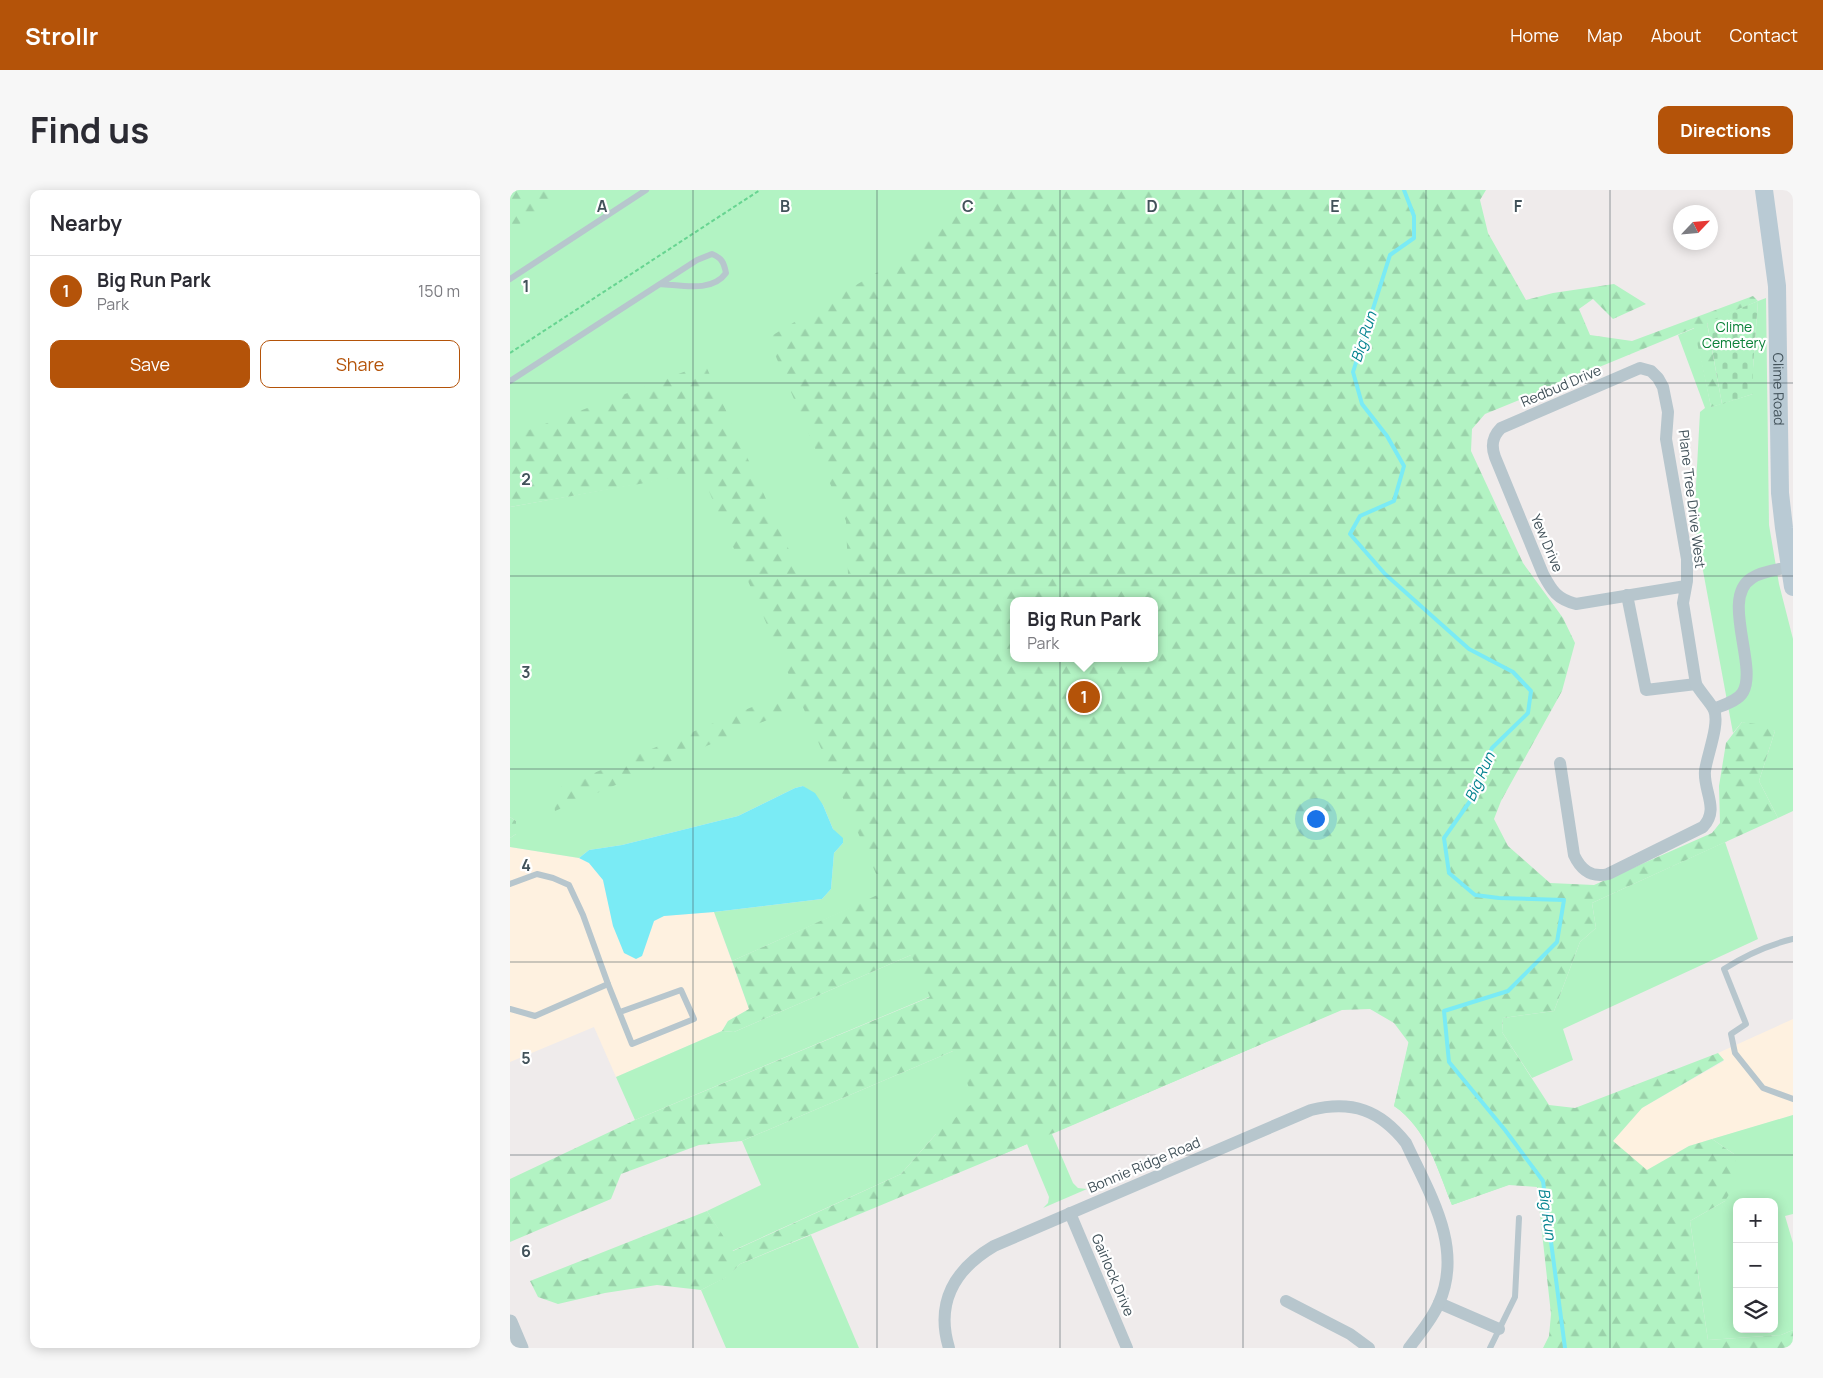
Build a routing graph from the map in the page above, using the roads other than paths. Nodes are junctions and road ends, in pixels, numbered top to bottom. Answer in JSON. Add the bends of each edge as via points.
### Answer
{"nodes":[{"id":1,"x":646,"y":190,"type":"edge"},
{"id":2,"x":1764,"y":190,"type":"edge"},
{"id":3,"x":510,"y":279,"type":"edge"},
{"id":4,"x":660,"y":284,"type":"junction"},
{"id":5,"x":1640,"y":368,"type":"joint"},
{"id":6,"x":510,"y":381,"type":"edge"},
{"id":7,"x":1496,"y":433,"type":"joint"},
{"id":8,"x":1791,"y":567,"type":"edge"},
{"id":9,"x":1686,"y":586,"type":"junction"},
{"id":10,"x":1793,"y":587,"type":"edge"},
{"id":11,"x":1627,"y":595,"type":"junction"},
{"id":12,"x":1696,"y":684,"type":"junction"},
{"id":13,"x":1714,"y":709,"type":"junction"},
{"id":14,"x":1560,"y":762,"type":"dead end"},
{"id":15,"x":510,"y":884,"type":"edge"},
{"id":16,"x":1793,"y":939,"type":"edge"},
{"id":17,"x":608,"y":984,"type":"junction"},
{"id":18,"x":510,"y":1009,"type":"edge"},
{"id":19,"x":620,"y":1012,"type":"junction"},
{"id":20,"x":1793,"y":1099,"type":"edge"},
{"id":21,"x":1070,"y":1213,"type":"junction"},
{"id":22,"x":1519,"y":1218,"type":"dead end"},
{"id":23,"x":1286,"y":1301,"type":"dead end"},
{"id":24,"x":1439,"y":1303,"type":"junction"},
{"id":25,"x":510,"y":1322,"type":"edge"},
{"id":26,"x":1500,"y":1329,"type":"junction"},
{"id":27,"x":521,"y":1348,"type":"edge"},
{"id":28,"x":949,"y":1348,"type":"edge"},
{"id":29,"x":1127,"y":1348,"type":"edge"},
{"id":30,"x":1369,"y":1348,"type":"edge"},
{"id":31,"x":1409,"y":1348,"type":"edge"},
{"id":32,"x":1490,"y":1348,"type":"edge"}],
"edges":[{"from":1,"to":3,"type":"lane"},
{"from":2,"to":8,"type":"main road","name":"Clime Road","via":[[1778,286],[1778,458]]},
{"from":4,"to":4,"type":"lane","via":[[711,285],[726,273],[724,264],[712,254],[705,256]]},
{"from":4,"to":6,"type":"lane"},
{"from":5,"to":7,"type":"street","name":"Redbud Drive","via":[[1501,428]]},
{"from":5,"to":9,"type":"street","name":"Plane Tree Drive West","via":[[1650,371],[1663,387],[1668,412],[1666,438],[1687,559]]},
{"from":7,"to":11,"type":"street","name":"Yew Drive","via":[[1492,449],[1551,589],[1564,601],[1576,604]]},
{"from":8,"to":10,"type":"main road","name":"Clime Road"},
{"from":8,"to":13,"type":"street","via":[[1751,578],[1742,590],[1739,604],[1747,679],[1743,692],[1733,701]]},
{"from":9,"to":11,"type":"street","name":"Yew Drive"},
{"from":9,"to":12,"type":"street","name":"Plane Tree Drive West","via":[[1683,603]]},
{"from":11,"to":12,"type":"street","via":[[1646,690]]},
{"from":12,"to":13,"type":"street"},
{"from":13,"to":14,"type":"street","via":[[1715,722],[1705,773],[1711,814],[1708,821],[1608,874],[1591,874],[1574,855]]},
{"from":15,"to":17,"type":"lane","via":[[537,874],[569,885]]},
{"from":16,"to":20,"type":"lane","via":[[1741,958],[1724,969],[1746,1024],[1731,1034],[1735,1053],[1763,1088]]},
{"from":17,"to":18,"type":"lane","via":[[536,1016]]},
{"from":17,"to":19,"type":"lane"},
{"from":19,"to":19,"type":"lane","via":[[632,1044],[694,1019],[681,990]]},
{"from":21,"to":24,"type":"street","name":"Bonnie Ridge Road","via":[[1312,1110],[1339,1105],[1353,1107],[1389,1124],[1406,1142],[1442,1222],[1448,1266]]},
{"from":21,"to":28,"type":"street","name":"Bonnie Ridge Road","via":[[994,1246],[969,1264],[950,1288],[944,1322]]},
{"from":21,"to":29,"type":"street","name":"Gairlock Drive"},
{"from":22,"to":26,"type":"lane","via":[[1515,1297]]},
{"from":23,"to":30,"type":"street","via":[[1350,1334]]},
{"from":24,"to":26,"type":"street"},
{"from":24,"to":31,"type":"street","name":"Bonnie Ridge Road"},
{"from":25,"to":27,"type":"street"},
{"from":26,"to":32,"type":"lane"}]}
